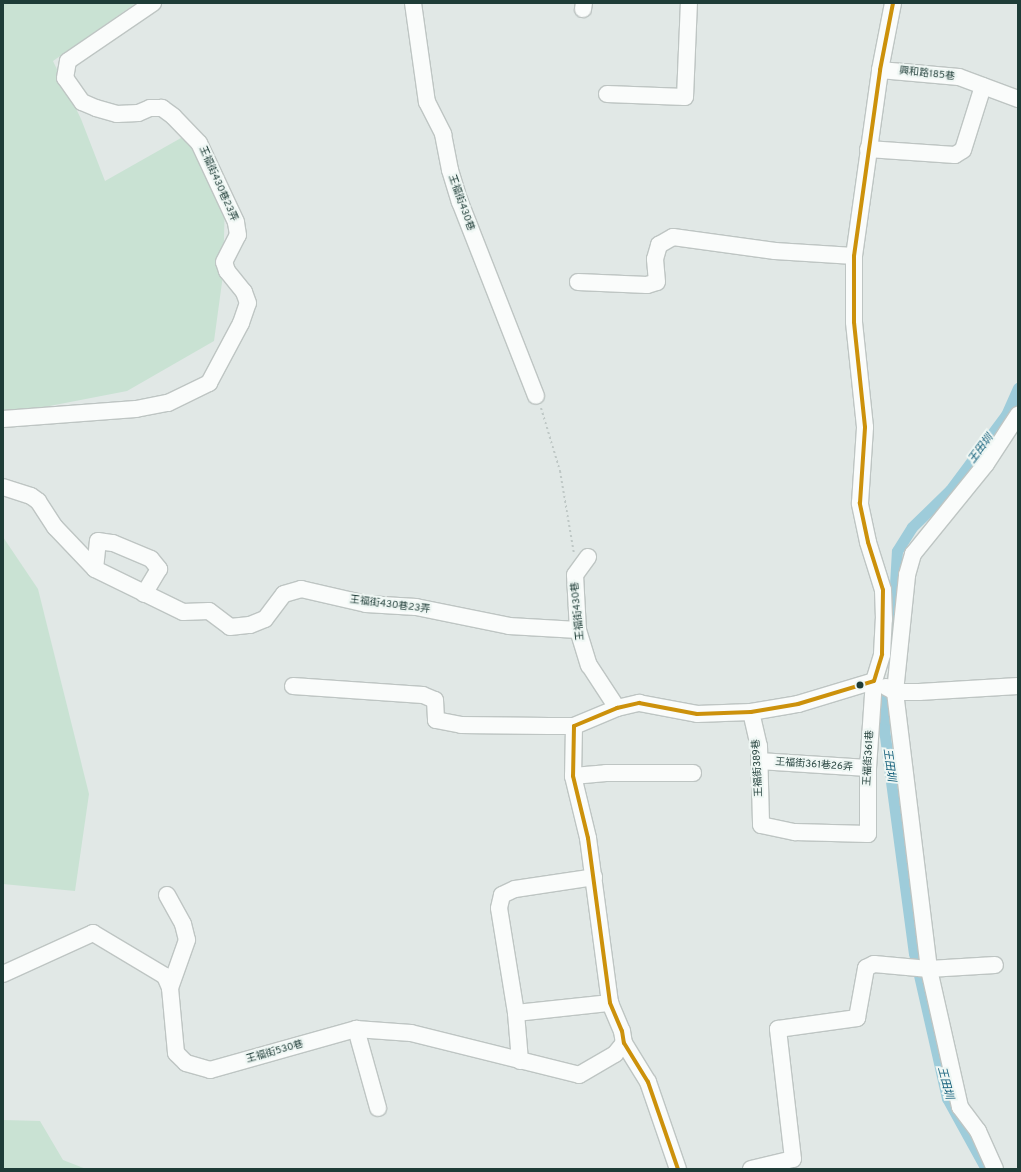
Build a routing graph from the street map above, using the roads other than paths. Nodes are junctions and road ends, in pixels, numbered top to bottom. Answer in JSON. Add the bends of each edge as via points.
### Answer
{"nodes":[{"id":1,"x":153,"y":3,"type":"edge"},
{"id":2,"x":413,"y":3,"type":"edge"},
{"id":3,"x":689,"y":3,"type":"edge"},
{"id":4,"x":893,"y":3,"type":"edge"},
{"id":5,"x":880,"y":70,"type":"junction"},
{"id":6,"x":983,"y":86,"type":"junction"},
{"id":7,"x":607,"y":94,"type":"dead end"},
{"id":8,"x":1018,"y":99,"type":"edge"},
{"id":9,"x":868,"y":149,"type":"junction"},
{"id":10,"x":854,"y":256,"type":"junction"},
{"id":11,"x":578,"y":282,"type":"dead end"},
{"id":12,"x":536,"y":396,"type":"road end"},
{"id":13,"x":1018,"y":415,"type":"edge"},
{"id":14,"x":3,"y":419,"type":"edge"},
{"id":15,"x":3,"y":487,"type":"edge"},
{"id":16,"x":588,"y":558,"type":"dead end"},
{"id":17,"x":95,"y":569,"type":"junction"},
{"id":18,"x":144,"y":594,"type":"junction"},
{"id":19,"x":578,"y":630,"type":"junction"},
{"id":20,"x":874,"y":681,"type":"junction"},
{"id":21,"x":293,"y":686,"type":"dead end"},
{"id":22,"x":1018,"y":686,"type":"edge"},
{"id":23,"x":895,"y":692,"type":"junction"},
{"id":24,"x":617,"y":708,"type":"junction"},
{"id":25,"x":751,"y":712,"type":"junction"},
{"id":26,"x":574,"y":726,"type":"junction"},
{"id":27,"x":759,"y":761,"type":"junction"},
{"id":28,"x":868,"y":768,"type":"junction"},
{"id":29,"x":694,"y":773,"type":"dead end"},
{"id":30,"x":573,"y":776,"type":"junction"},
{"id":31,"x":868,"y":834,"type":"joint"},
{"id":32,"x":594,"y":877,"type":"junction"},
{"id":33,"x":168,"y":895,"type":"dead end"},
{"id":34,"x":995,"y":965,"type":"dead end"},
{"id":35,"x":929,"y":969,"type":"junction"},
{"id":36,"x":3,"y":974,"type":"edge"},
{"id":37,"x":170,"y":988,"type":"junction"},
{"id":38,"x":610,"y":1003,"type":"junction"},
{"id":39,"x":516,"y":1014,"type":"junction"},
{"id":40,"x":356,"y":1029,"type":"junction"},
{"id":41,"x":624,"y":1043,"type":"junction"},
{"id":42,"x":520,"y":1061,"type":"junction"},
{"id":43,"x":378,"y":1108,"type":"dead end"},
{"id":44,"x":678,"y":1169,"type":"edge"},
{"id":45,"x":751,"y":1169,"type":"edge"},
{"id":46,"x":995,"y":1169,"type":"edge"}],
"edges":[{"from":1,"to":14,"type":"street","name":"王福街430巷23弄","via":[[68,61],[65,78],[82,102],[118,114],[162,108],[200,143],[236,222],[238,235],[224,262],[244,292],[248,303],[241,323],[209,383],[168,403],[136,409]]},
{"from":2,"to":12,"type":"street","name":"王福街430巷","via":[[427,102],[443,134],[460,202]]},
{"from":3,"to":7,"type":"street","via":[[685,97]]},
{"from":4,"to":5,"type":"street","name":"王福街361巷"},
{"from":5,"to":6,"type":"street","name":"興和路185巷","via":[[959,77]]},
{"from":5,"to":9,"type":"street","name":"王福街361巷"},
{"from":6,"to":8,"type":"street","name":"興和路185巷"},
{"from":6,"to":9,"type":"street","via":[[963,150],[955,155]]},
{"from":9,"to":10,"type":"street","name":"王福街361巷"},
{"from":10,"to":11,"type":"street","via":[[775,251],[673,236],[659,244],[655,259],[657,282],[647,285]]},
{"from":10,"to":20,"type":"street","name":"王福街361巷","via":[[854,322],[866,427],[860,503],[868,542],[883,590],[882,654]]},
{"from":13,"to":23,"type":"street","via":[[986,464],[913,554],[907,575]]},
{"from":15,"to":17,"type":"street","name":"王福街430巷23弄","via":[[38,500],[55,527]]},
{"from":16,"to":19,"type":"street","name":"王福街430巷","via":[[577,571],[574,582],[580,622]]},
{"from":17,"to":18,"type":"street","name":"王福街430巷23弄"},
{"from":17,"to":18,"type":"street","via":[[98,541],[113,543],[151,559],[159,569]]},
{"from":18,"to":19,"type":"street","name":"王福街430巷23弄","via":[[182,612],[209,611],[230,627],[250,626],[265,619],[284,594],[301,589],[366,604],[416,607],[509,626]]},
{"from":19,"to":24,"type":"street","name":"王福街430巷","via":[[589,665]]},
{"from":20,"to":23,"type":"street"},
{"from":20,"to":25,"type":"street","via":[[798,704]]},
{"from":20,"to":28,"type":"street","name":"王福街361巷"},
{"from":21,"to":26,"type":"street","via":[[423,695],[435,700],[436,720],[461,725]]},
{"from":22,"to":23,"type":"street"},
{"from":23,"to":35,"type":"street"},
{"from":24,"to":25,"type":"street","via":[[639,703],[697,714]]},
{"from":24,"to":26,"type":"street"},
{"from":25,"to":27,"type":"street","name":"王福街389巷","via":[[759,746]]},
{"from":26,"to":30,"type":"street"},
{"from":27,"to":28,"type":"street","name":"王福街361巷26弄"},
{"from":27,"to":31,"type":"street","name":"王福街389巷","via":[[761,825],[795,832]]},
{"from":28,"to":31,"type":"street","name":"王福街361巷"},
{"from":29,"to":30,"type":"street","via":[[606,773]]},
{"from":30,"to":32,"type":"street"},
{"from":32,"to":38,"type":"street"},
{"from":32,"to":39,"type":"street","via":[[515,889],[502,895],[499,908]]},
{"from":33,"to":37,"type":"street","via":[[183,924],[187,940]]},
{"from":34,"to":35,"type":"street"},
{"from":35,"to":45,"type":"street","via":[[874,964],[866,968],[857,1018],[778,1030],[793,1159]]},
{"from":35,"to":46,"type":"street","via":[[960,1106],[978,1131]]},
{"from":36,"to":37,"type":"street","via":[[93,933],[165,976]]},
{"from":37,"to":40,"type":"street","name":"王福街530巷","via":[[176,1054],[196,1067],[210,1070]]},
{"from":38,"to":39,"type":"street"},
{"from":38,"to":41,"type":"street","via":[[622,1031]]},
{"from":39,"to":42,"type":"street"},
{"from":40,"to":42,"type":"street","name":"王福街530巷","via":[[411,1033]]},
{"from":40,"to":43,"type":"street"},
{"from":41,"to":42,"type":"street","name":"王福街530巷","via":[[615,1054],[579,1075]]},
{"from":41,"to":44,"type":"street","via":[[648,1082]]}]}
